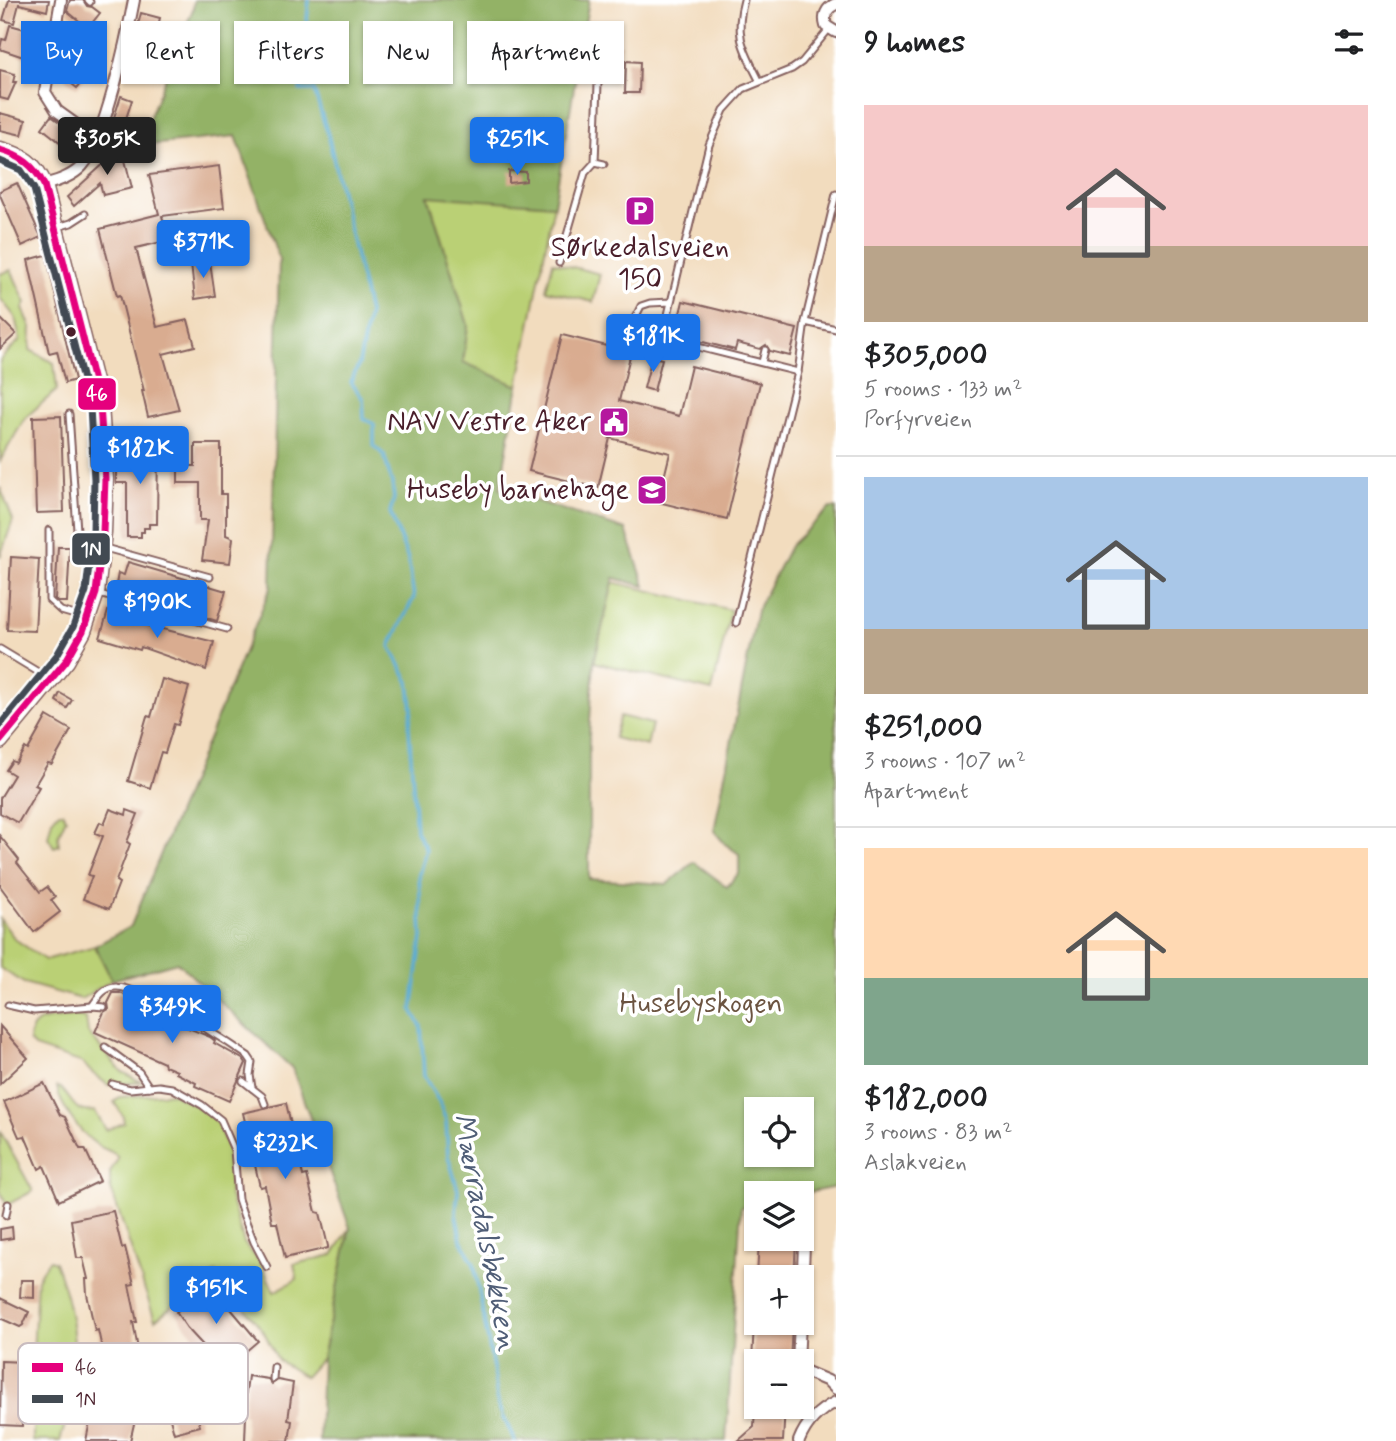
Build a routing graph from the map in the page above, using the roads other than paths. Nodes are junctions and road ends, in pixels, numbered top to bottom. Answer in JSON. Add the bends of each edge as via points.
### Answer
{"nodes":[{"id":1,"x":61,"y":0,"type":"edge"},
{"id":2,"x":134,"y":0,"type":"edge"},
{"id":3,"x":744,"y":0,"type":"edge"},
{"id":4,"x":836,"y":5,"type":"edge"},
{"id":5,"x":57,"y":21,"type":"edge"},
{"id":6,"x":832,"y":31,"type":"edge"},
{"id":7,"x":759,"y":80,"type":"junction"},
{"id":8,"x":46,"y":84,"type":"edge"},
{"id":9,"x":598,"y":84,"type":"edge"},
{"id":10,"x":96,"y":139,"type":"junction"},
{"id":11,"x":0,"y":150,"type":"edge"},
{"id":12,"x":595,"y":162,"type":"junction"},
{"id":13,"x":604,"y":164,"type":"dead end"},
{"id":14,"x":44,"y":185,"type":"junction"},
{"id":15,"x":836,"y":194,"type":"edge"},
{"id":16,"x":85,"y":214,"type":"dead end"},
{"id":17,"x":55,"y":228,"type":"junction"},
{"id":18,"x":559,"y":263,"type":"dead end"},
{"id":19,"x":671,"y":302,"type":"junction"},
{"id":20,"x":805,"y":322,"type":"junction"},
{"id":21,"x":836,"y":328,"type":"edge"},
{"id":22,"x":660,"y":333,"type":"junction"},
{"id":23,"x":765,"y":350,"type":"dead end"},
{"id":24,"x":760,"y":362,"type":"junction"},
{"id":25,"x":798,"y":372,"type":"junction"},
{"id":26,"x":69,"y":414,"type":"dead end"},
{"id":27,"x":49,"y":530,"type":"dead end"},
{"id":28,"x":101,"y":555,"type":"junction"},
{"id":29,"x":210,"y":577,"type":"dead end"},
{"id":30,"x":96,"y":593,"type":"junction"},
{"id":31,"x":88,"y":619,"type":"junction"},
{"id":32,"x":736,"y":624,"type":"dead end"},
{"id":33,"x":227,"y":629,"type":"dead end"},
{"id":34,"x":0,"y":649,"type":"edge"},
{"id":35,"x":51,"y":680,"type":"junction"},
{"id":36,"x":0,"y":741,"type":"edge"},
{"id":37,"x":8,"y":1005,"type":"dead end"},
{"id":38,"x":92,"y":1006,"type":"junction"},
{"id":39,"x":104,"y":1007,"type":"dead end"},
{"id":40,"x":105,"y":1047,"type":"dead end"},
{"id":41,"x":243,"y":1081,"type":"dead end"},
{"id":42,"x":112,"y":1084,"type":"dead end"},
{"id":43,"x":149,"y":1087,"type":"junction"},
{"id":44,"x":251,"y":1087,"type":"junction"},
{"id":45,"x":265,"y":1104,"type":"dead end"},
{"id":46,"x":8,"y":1204,"type":"dead end"},
{"id":47,"x":6,"y":1216,"type":"dead end"},
{"id":48,"x":267,"y":1267,"type":"dead end"},
{"id":49,"x":274,"y":1367,"type":"dead end"},
{"id":50,"x":814,"y":1375,"type":"edge"},
{"id":51,"x":273,"y":1379,"type":"dead end"},
{"id":52,"x":836,"y":1389,"type":"edge"},
{"id":53,"x":836,"y":1402,"type":"edge"},
{"id":54,"x":799,"y":1441,"type":"edge"}],
"edges":[{"from":1,"to":5,"type":"street"},
{"from":2,"to":10,"type":"street"},
{"from":3,"to":7,"type":"lane","via":[[741,44]]},
{"from":4,"to":6,"type":"street","via":[[826,13]]},
{"from":6,"to":7,"type":"lane","via":[[797,65]]},
{"from":7,"to":19,"type":"lane","via":[[737,94],[724,110],[703,158]]},
{"from":8,"to":10,"type":"street","via":[[47,98],[57,111]]},
{"from":9,"to":12,"type":"lane"},
{"from":10,"to":14,"type":"street","via":[[89,158],[77,170]]},
{"from":11,"to":14,"type":"street","via":[[28,162]]},
{"from":12,"to":13,"type":"lane"},
{"from":12,"to":18,"type":"lane","via":[[584,173]]},
{"from":14,"to":17,"type":"street"},
{"from":15,"to":20,"type":"lane"},
{"from":16,"to":17,"type":"lane"},
{"from":17,"to":28,"type":"street","via":[[102,415]]},
{"from":19,"to":22,"type":"lane"},
{"from":19,"to":22,"type":"lane","via":[[646,304],[636,313],[640,330],[649,335]]},
{"from":20,"to":21,"type":"lane"},
{"from":20,"to":25,"type":"lane"},
{"from":22,"to":24,"type":"lane","via":[[666,339]]},
{"from":23,"to":24,"type":"lane"},
{"from":24,"to":25,"type":"lane"},
{"from":25,"to":32,"type":"lane"},
{"from":26,"to":28,"type":"lane","via":[[78,545],[86,558]]},
{"from":27,"to":31,"type":"lane","via":[[48,600],[61,611]]},
{"from":28,"to":29,"type":"lane"},
{"from":28,"to":30,"type":"street"},
{"from":30,"to":31,"type":"street"},
{"from":30,"to":33,"type":"lane"},
{"from":31,"to":35,"type":"street"},
{"from":34,"to":35,"type":"lane"},
{"from":35,"to":36,"type":"street"},
{"from":37,"to":38,"type":"lane","via":[[46,1011]]},
{"from":38,"to":39,"type":"lane"},
{"from":38,"to":44,"type":"lane","via":[[105,990],[121,987],[190,1019],[252,1059]]},
{"from":40,"to":43,"type":"lane","via":[[139,1072]]},
{"from":41,"to":44,"type":"lane"},
{"from":42,"to":43,"type":"lane"},
{"from":43,"to":48,"type":"lane","via":[[172,1088],[221,1120],[234,1150],[238,1199]]},
{"from":44,"to":45,"type":"lane"},
{"from":46,"to":47,"type":"lane"},
{"from":49,"to":51,"type":"lane"},
{"from":50,"to":52,"type":"street"},
{"from":53,"to":54,"type":"street","via":[[807,1425]]}]}
